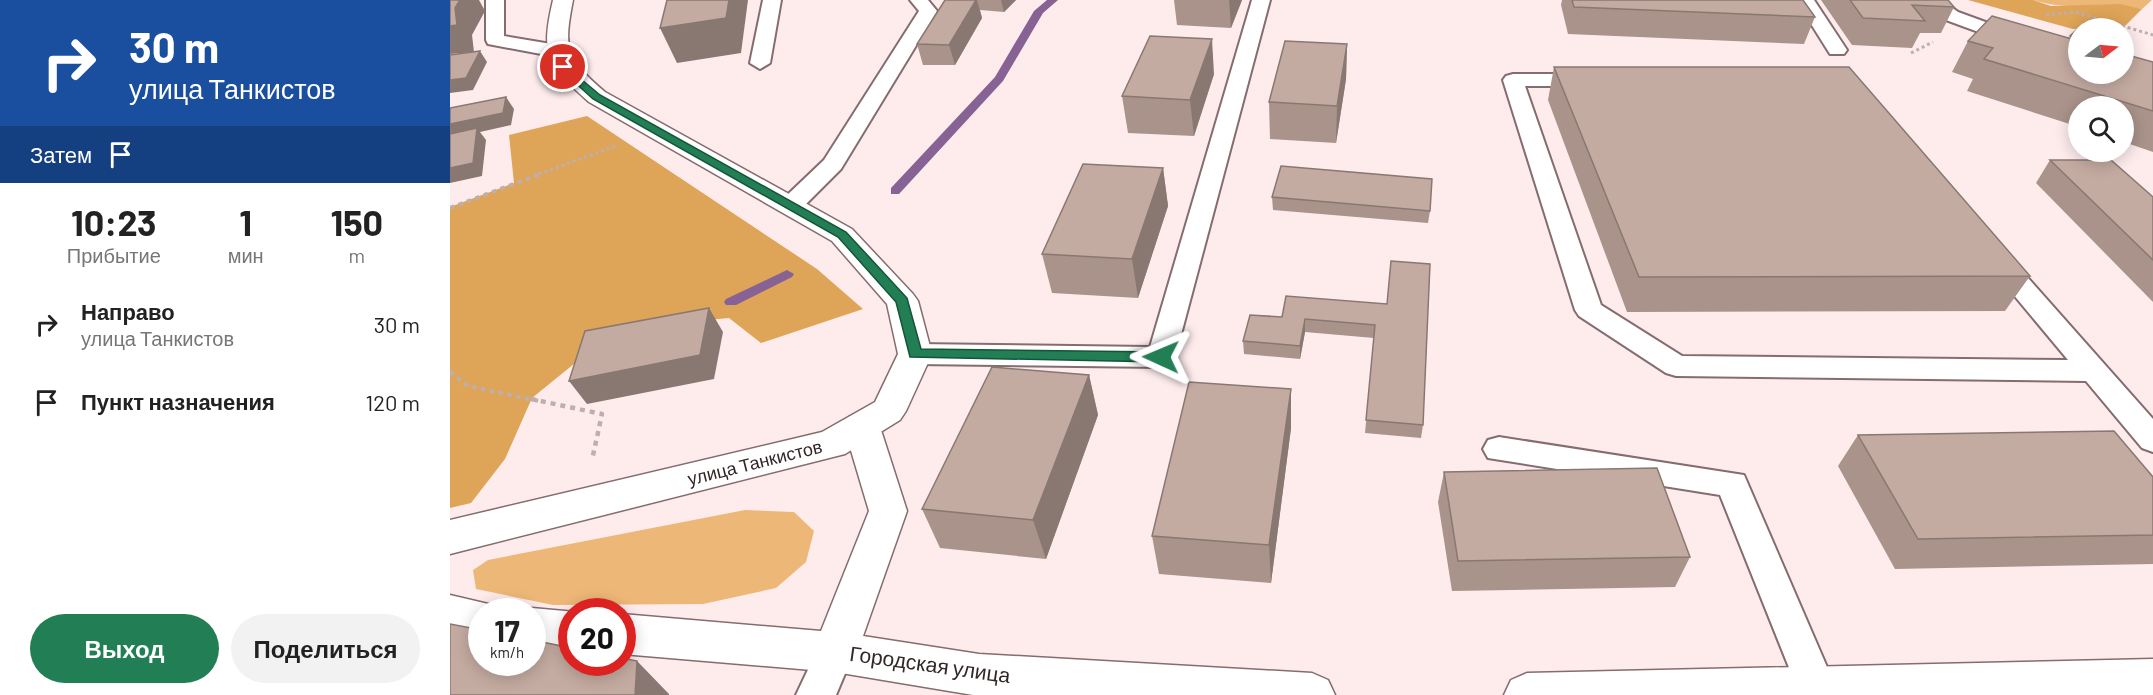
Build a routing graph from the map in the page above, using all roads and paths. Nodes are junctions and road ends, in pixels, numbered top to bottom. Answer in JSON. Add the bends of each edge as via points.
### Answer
{"nodes":[{"id":1,"x":495,"y":0,"type":"edge"},
{"id":2,"x":563,"y":0,"type":"edge"},
{"id":3,"x":772,"y":0,"type":"edge"},
{"id":4,"x":919,"y":0,"type":"edge"},
{"id":5,"x":1261,"y":0,"type":"edge"},
{"id":6,"x":1805,"y":0,"type":"edge"},
{"id":7,"x":1929,"y":0,"type":"edge"},
{"id":8,"x":2045,"y":15,"type":"dead end"},
{"id":9,"x":2153,"y":36,"type":"edge"},
{"id":10,"x":1837,"y":50,"type":"dead end"},
{"id":11,"x":557,"y":51,"type":"junction"},
{"id":12,"x":2068,"y":59,"type":"edge"},
{"id":13,"x":760,"y":63,"type":"dead end"},
{"id":14,"x":1620,"y":80,"type":"edge"},
{"id":15,"x":657,"y":130,"type":"junction"},
{"id":16,"x":791,"y":205,"type":"junction"},
{"id":17,"x":450,"y":208,"type":"edge"},
{"id":18,"x":1983,"y":243,"type":"edge"},
{"id":19,"x":915,"y":354,"type":"junction"},
{"id":20,"x":2091,"y":371,"type":"junction"},
{"id":21,"x":450,"y":372,"type":"edge"},
{"id":22,"x":862,"y":426,"type":"junction"},
{"id":23,"x":2153,"y":440,"type":"edge"},
{"id":24,"x":1499,"y":449,"type":"dead end"},
{"id":25,"x":583,"y":505,"type":"junction"},
{"id":26,"x":450,"y":537,"type":"edge"},
{"id":27,"x":450,"y":614,"type":"edge"},
{"id":28,"x":468,"y":617,"type":"edge"},
{"id":29,"x":636,"y":635,"type":"edge"},
{"id":30,"x":835,"y":652,"type":"junction"},
{"id":31,"x":2153,"y":680,"type":"edge"},
{"id":32,"x":1816,"y":688,"type":"junction"},
{"id":33,"x":2030,"y":690,"type":"edge"},
{"id":34,"x":816,"y":695,"type":"edge"},
{"id":35,"x":1312,"y":695,"type":"edge"},
{"id":36,"x":1527,"y":695,"type":"edge"}],
"edges":[{"from":1,"to":11,"type":"lane","via":[[495,40]]},
{"from":2,"to":11,"type":"main road","via":[[557,25]]},
{"from":3,"to":13,"type":"lane"},
{"from":4,"to":16,"type":"lane","via":[[928,11],[833,164]]},
{"from":5,"to":19,"type":"lane","via":[[1161,357]]},
{"from":6,"to":10,"type":"lane"},
{"from":7,"to":12,"type":"lane","via":[[1952,16]]},
{"from":8,"to":9,"type":"path","via":[[2076,12]]},
{"from":11,"to":15,"type":"main road","via":[[563,67],[597,97]]},
{"from":14,"to":20,"type":"lane","via":[[1513,80],[1589,310],[1676,366]]},
{"from":15,"to":16,"type":"main road"},
{"from":15,"to":17,"type":"path"},
{"from":16,"to":19,"type":"main road","via":[[842,235],[902,301]]},
{"from":18,"to":20,"type":"lane"},
{"from":19,"to":22,"type":"main road","name":"улица Танкистов","via":[[888,411]]},
{"from":20,"to":23,"type":"lane"},
{"from":21,"to":25,"type":"path","via":[[468,386],[602,414]]},
{"from":22,"to":25,"type":"main road","name":"улица Танкистов","via":[[832,444]]},
{"from":22,"to":30,"type":"main road","via":[[888,511]]},
{"from":24,"to":32,"type":"lane","via":[[1732,484]]},
{"from":25,"to":26,"type":"main road","name":"улица Танкистов"},
{"from":27,"to":28,"type":"main road"},
{"from":29,"to":30,"type":"main road","name":"Городская улица"},
{"from":30,"to":34,"type":"lane"},
{"from":30,"to":35,"type":"main road","name":"Городская улица","via":[[979,675]]},
{"from":31,"to":33,"type":"main road"},
{"from":32,"to":33,"type":"main road"},
{"from":32,"to":36,"type":"main road"}]}
